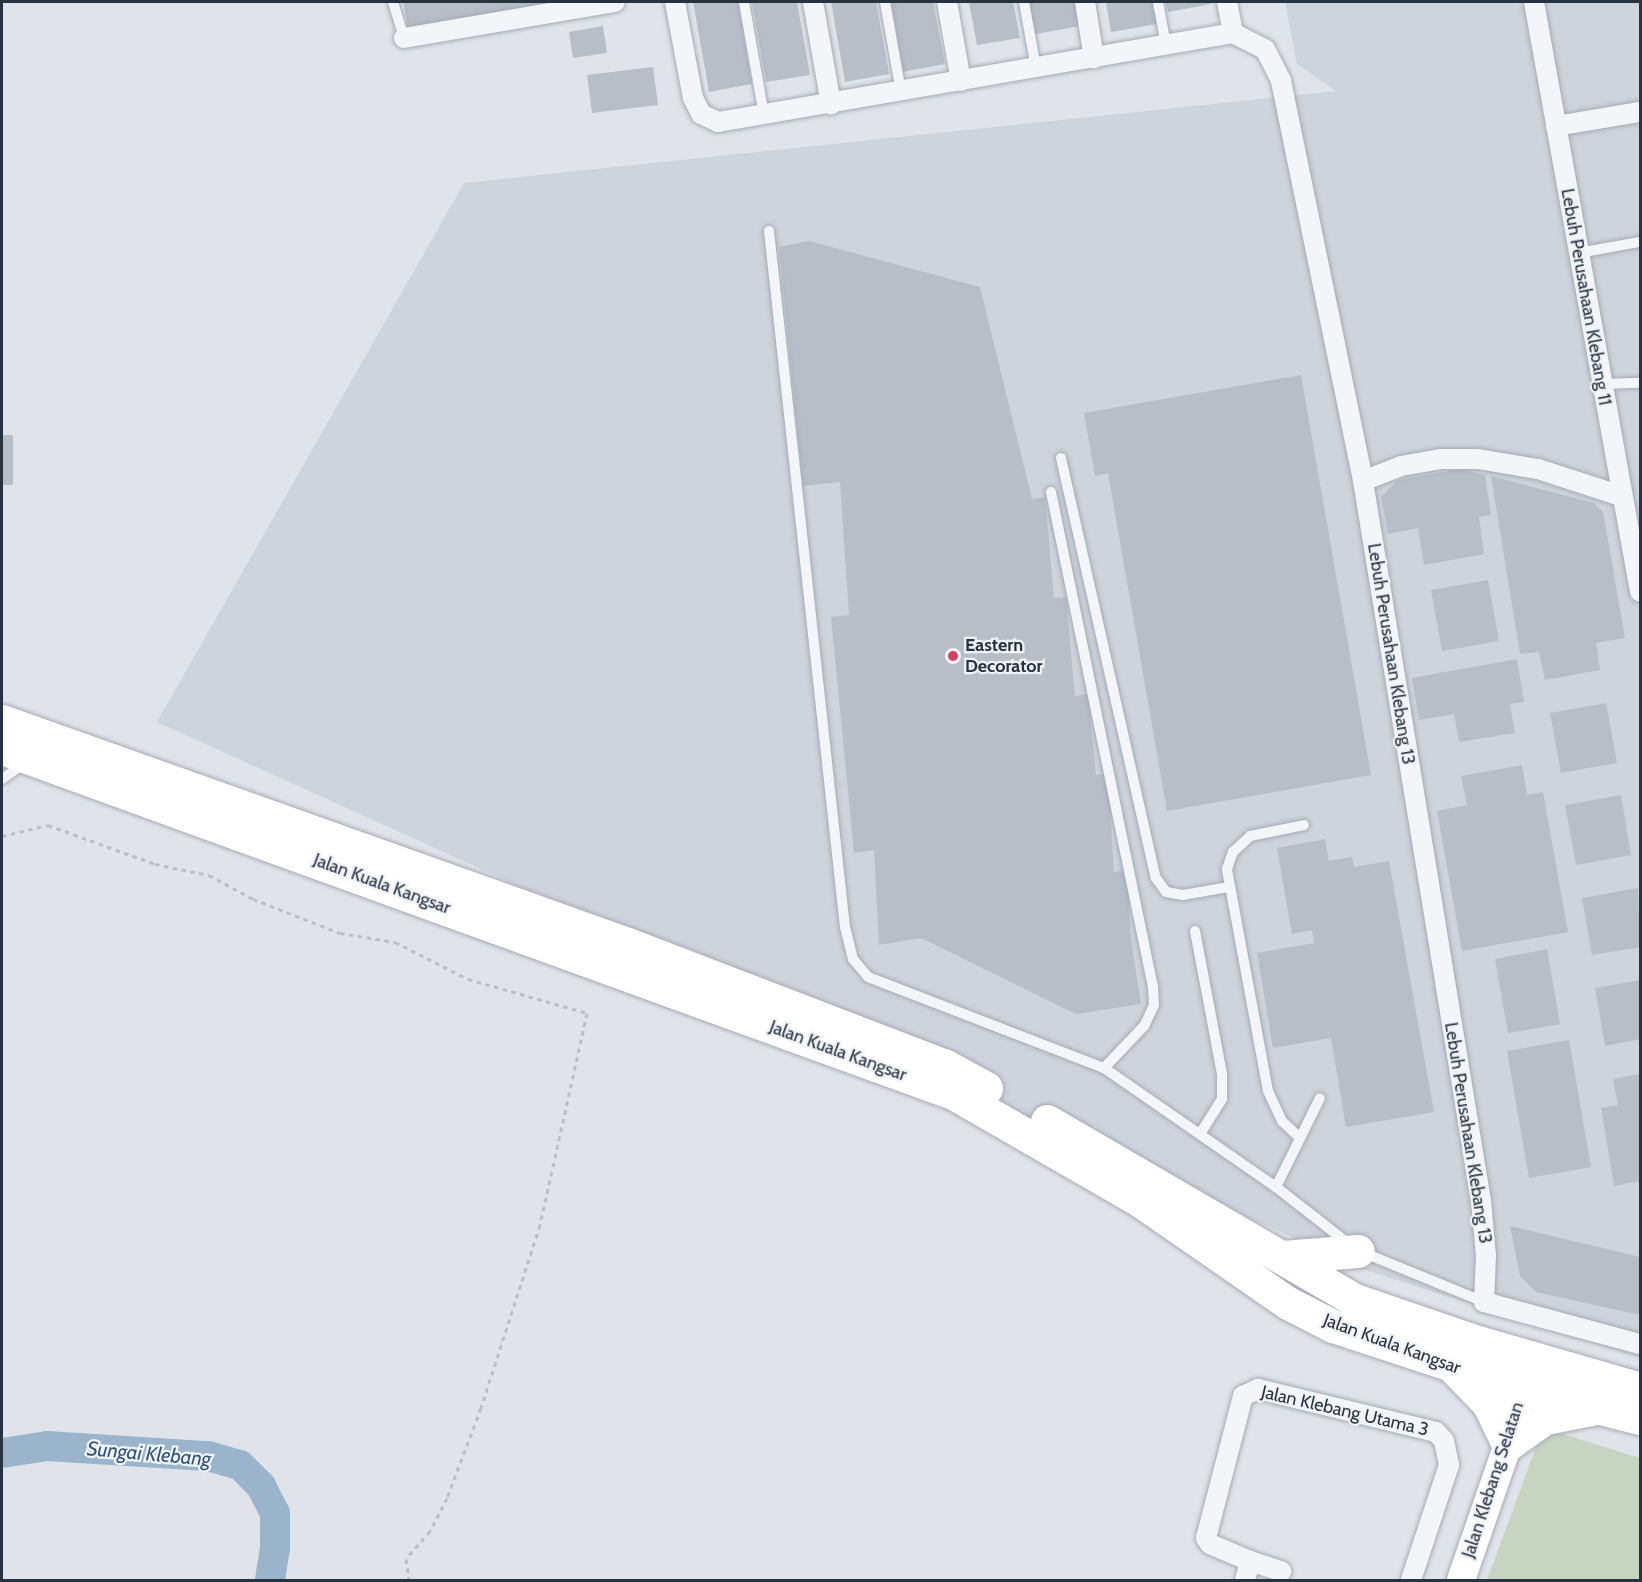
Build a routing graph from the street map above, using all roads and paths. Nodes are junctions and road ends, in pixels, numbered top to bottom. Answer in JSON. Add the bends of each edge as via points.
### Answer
{"nodes":[{"id":1,"x":393,"y":2,"type":"edge"},
{"id":2,"x":615,"y":2,"type":"edge"},
{"id":3,"x":675,"y":2,"type":"edge"},
{"id":4,"x":744,"y":2,"type":"edge"},
{"id":5,"x":813,"y":2,"type":"edge"},
{"id":6,"x":885,"y":2,"type":"edge"},
{"id":7,"x":947,"y":2,"type":"edge"},
{"id":8,"x":1024,"y":2,"type":"edge"},
{"id":9,"x":1085,"y":2,"type":"edge"},
{"id":10,"x":1158,"y":2,"type":"edge"},
{"id":11,"x":1227,"y":2,"type":"edge"},
{"id":12,"x":1534,"y":2,"type":"edge"},
{"id":13,"x":1233,"y":33,"type":"junction"},
{"id":14,"x":404,"y":38,"type":"joint"},
{"id":15,"x":1166,"y":45,"type":"junction"},
{"id":16,"x":1094,"y":58,"type":"junction"},
{"id":17,"x":1036,"y":68,"type":"junction"},
{"id":18,"x":961,"y":81,"type":"junction"},
{"id":19,"x":901,"y":92,"type":"junction"},
{"id":20,"x":831,"y":104,"type":"junction"},
{"id":21,"x":1641,"y":112,"type":"edge"},
{"id":22,"x":764,"y":116,"type":"junction"},
{"id":23,"x":1556,"y":126,"type":"junction"},
{"id":24,"x":769,"y":231,"type":"dead end"},
{"id":25,"x":1641,"y":242,"type":"edge"},
{"id":26,"x":1578,"y":252,"type":"junction"},
{"id":27,"x":1641,"y":383,"type":"edge"},
{"id":28,"x":1602,"y":384,"type":"junction"},
{"id":29,"x":1061,"y":458,"type":"dead end"},
{"id":30,"x":1363,"y":481,"type":"junction"},
{"id":31,"x":1051,"y":492,"type":"dead end"},
{"id":32,"x":1621,"y":496,"type":"junction"},
{"id":33,"x":1640,"y":591,"type":"edge"},
{"id":34,"x":2,"y":721,"type":"edge"},
{"id":35,"x":16,"y":753,"type":"edge"},
{"id":36,"x":2,"y":779,"type":"edge"},
{"id":37,"x":1304,"y":825,"type":"dead end"},
{"id":38,"x":2,"y":836,"type":"edge"},
{"id":39,"x":1229,"y":886,"type":"junction"},
{"id":40,"x":1195,"y":931,"type":"dead end"},
{"id":41,"x":1104,"y":1068,"type":"junction"},
{"id":42,"x":1320,"y":1098,"type":"dead end"},
{"id":43,"x":1201,"y":1133,"type":"junction"},
{"id":44,"x":1300,"y":1138,"type":"junction"},
{"id":45,"x":1276,"y":1187,"type":"junction"},
{"id":46,"x":1358,"y":1251,"type":"junction"},
{"id":47,"x":1283,"y":1257,"type":"junction"},
{"id":48,"x":1484,"y":1302,"type":"junction"},
{"id":49,"x":1450,"y":1333,"type":"junction"},
{"id":50,"x":1641,"y":1344,"type":"edge"},
{"id":51,"x":1451,"y":1366,"type":"junction"},
{"id":52,"x":1522,"y":1384,"type":"junction"},
{"id":53,"x":1641,"y":1389,"type":"edge"},
{"id":54,"x":1641,"y":1399,"type":"edge"},
{"id":55,"x":1599,"y":1407,"type":"junction"},
{"id":56,"x":1641,"y":1418,"type":"edge"},
{"id":57,"x":1508,"y":1444,"type":"junction"},
{"id":58,"x":1250,"y":1561,"type":"junction"},
{"id":59,"x":1281,"y":1571,"type":"dead end"},
{"id":60,"x":409,"y":1581,"type":"edge"},
{"id":61,"x":1245,"y":1581,"type":"edge"},
{"id":62,"x":1411,"y":1581,"type":"edge"},
{"id":63,"x":1461,"y":1581,"type":"edge"}],
"edges":[{"from":1,"to":14,"type":"lane"},
{"from":2,"to":14,"type":"street"},
{"from":3,"to":22,"type":"street","via":[[696,107],[709,119],[728,122]]},
{"from":4,"to":22,"type":"lane"},
{"from":5,"to":20,"type":"street"},
{"from":6,"to":19,"type":"lane"},
{"from":7,"to":18,"type":"street"},
{"from":8,"to":17,"type":"lane"},
{"from":9,"to":16,"type":"street"},
{"from":10,"to":15,"type":"lane"},
{"from":11,"to":13,"type":"street"},
{"from":12,"to":23,"type":"street","name":"Lebuh Perusahaan Klebang 11"},
{"from":13,"to":15,"type":"street"},
{"from":13,"to":30,"type":"street","name":"Lebuh Perusahaan Klebang 13","via":[[1265,49],[1281,81]]},
{"from":15,"to":16,"type":"street"},
{"from":16,"to":17,"type":"street"},
{"from":17,"to":18,"type":"street"},
{"from":18,"to":19,"type":"street"},
{"from":19,"to":20,"type":"street"},
{"from":20,"to":22,"type":"street"},
{"from":21,"to":23,"type":"street"},
{"from":23,"to":26,"type":"street","name":"Lebuh Perusahaan Klebang 11"},
{"from":24,"to":41,"type":"lane","via":[[850,952],[868,977]]},
{"from":25,"to":26,"type":"lane"},
{"from":26,"to":28,"type":"street","name":"Lebuh Perusahaan Klebang 11"},
{"from":27,"to":28,"type":"lane"},
{"from":28,"to":32,"type":"street","name":"Lebuh Perusahaan Klebang 11"},
{"from":29,"to":39,"type":"lane","via":[[1156,878],[1166,892],[1183,895]]},
{"from":30,"to":32,"type":"street","via":[[1420,463],[1478,459],[1538,469]]},
{"from":30,"to":48,"type":"street","name":"Lebuh Perusahaan Klebang 13","via":[[1481,1201],[1486,1256]]},
{"from":31,"to":41,"type":"lane","via":[[1153,987],[1154,1005],[1144,1026]]},
{"from":32,"to":33,"type":"street","name":"Lebuh Perusahaan Klebang 11"},
{"from":34,"to":47,"type":"highway","name":"Jalan Kuala Kangsar","via":[[628,944],[944,1065],[1153,1179]]},
{"from":35,"to":36,"type":"lane"},
{"from":35,"to":51,"type":"highway","name":"Jalan Kuala Kangsar","via":[[952,1093],[1139,1200],[1288,1303],[1333,1326]]},
{"from":37,"to":39,"type":"lane","via":[[1250,836],[1233,852],[1227,869]]},
{"from":38,"to":60,"type":"path","via":[[48,825],[155,864],[210,875],[253,898],[340,933],[395,942],[468,979],[587,1013],[540,1225],[481,1408],[447,1498],[430,1531],[406,1559]]},
{"from":39,"to":44,"type":"lane","via":[[1268,1091],[1282,1121]]},
{"from":40,"to":43,"type":"lane","via":[[1222,1074],[1222,1099]]},
{"from":41,"to":43,"type":"lane"},
{"from":42,"to":44,"type":"lane"},
{"from":43,"to":45,"type":"lane"},
{"from":44,"to":45,"type":"lane"},
{"from":45,"to":46,"type":"lane"},
{"from":46,"to":47,"type":"highway"},
{"from":46,"to":48,"type":"lane"},
{"from":47,"to":49,"type":"highway","name":"Jalan Kuala Kangsar","via":[[1355,1300]]},
{"from":48,"to":50,"type":"street"},
{"from":49,"to":52,"type":"highway","via":[[1510,1367]]},
{"from":49,"to":53,"type":"highway","name":"Jalan Kuala Kangsar"},
{"from":51,"to":52,"type":"highway","name":"Jalan Kuala Kangsar"},
{"from":51,"to":57,"type":"highway","via":[[1488,1403]]},
{"from":52,"to":54,"type":"highway","via":[[1584,1384]]},
{"from":52,"to":55,"type":"highway","name":"Jalan Kuala Kangsar"},
{"from":52,"to":57,"type":"street","name":"Jalan Klebang Selatan"},
{"from":55,"to":56,"type":"highway","name":"Jalan Kuala Kangsar"},
{"from":55,"to":57,"type":"highway","via":[[1545,1418]]},
{"from":57,"to":63,"type":"street","name":"Jalan Klebang Selatan"},
{"from":58,"to":59,"type":"street"},
{"from":58,"to":61,"type":"street"},
{"from":58,"to":62,"type":"street","name":"Jalan Klebang Utama 3","via":[[1210,1544],[1206,1538],[1243,1396],[1258,1389],[1436,1432],[1444,1441],[1449,1465]]}]}
